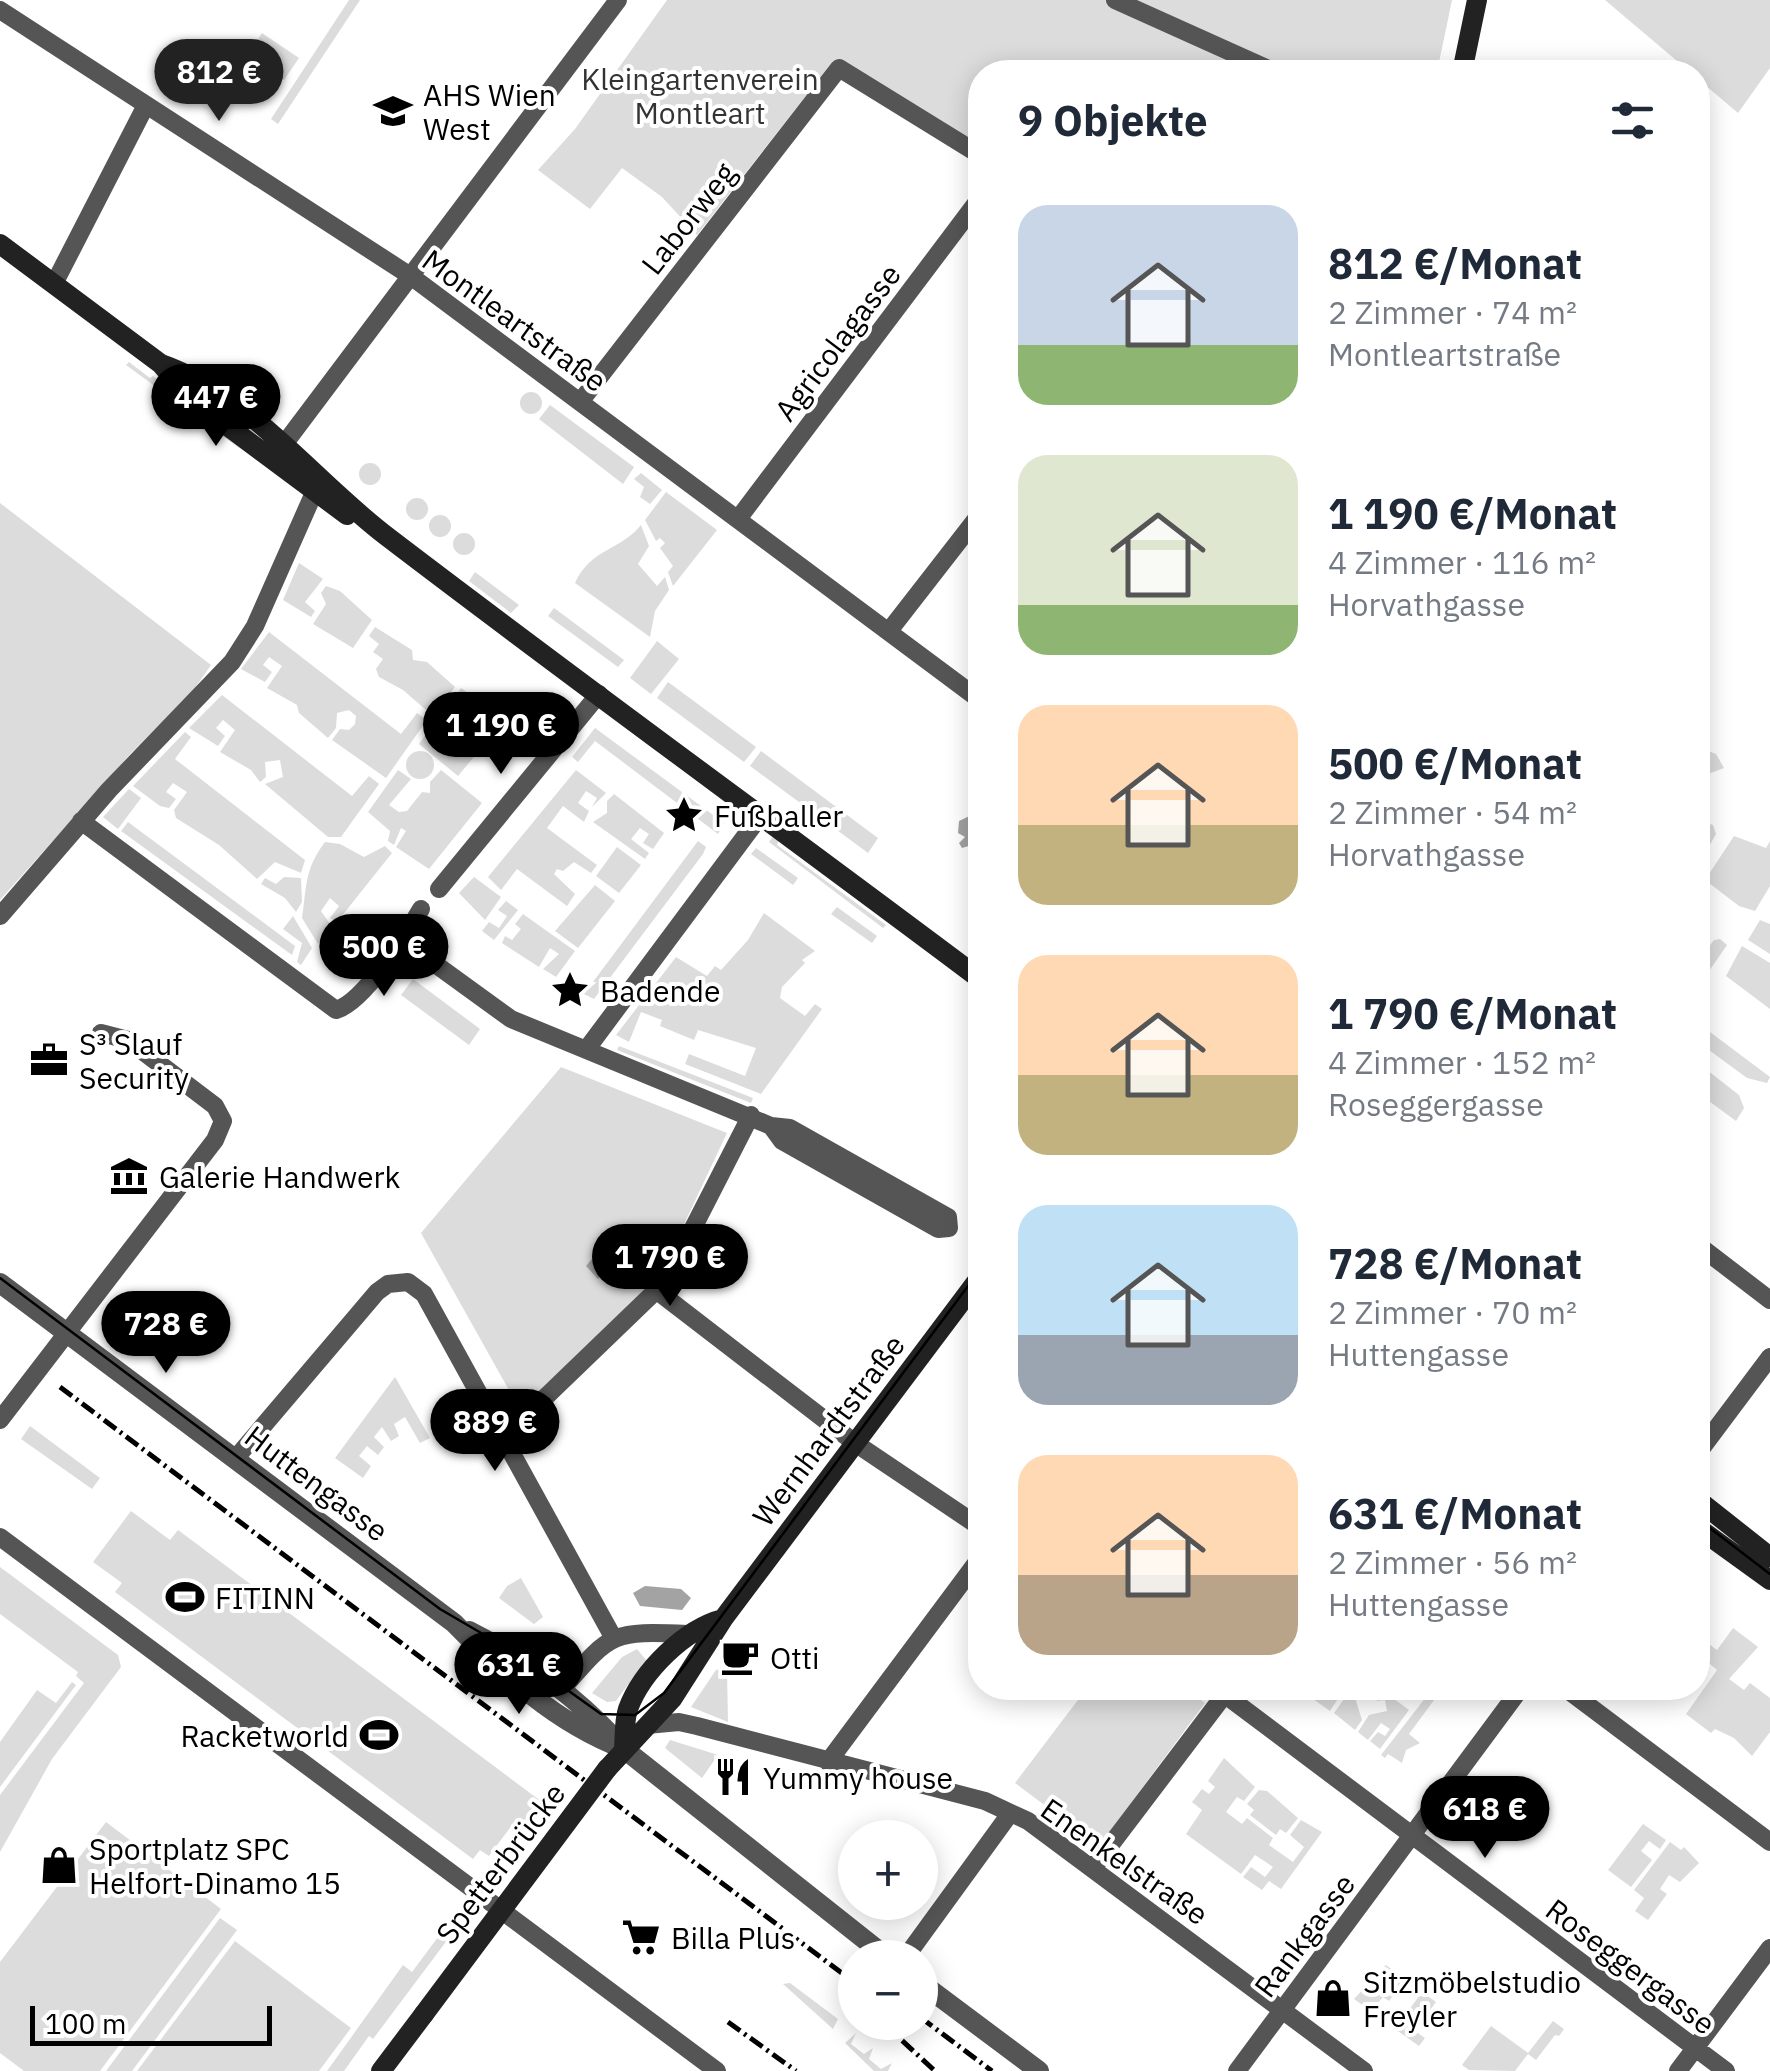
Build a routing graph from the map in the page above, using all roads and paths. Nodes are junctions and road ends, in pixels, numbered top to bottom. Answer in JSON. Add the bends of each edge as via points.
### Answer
{"nodes":[{"id":1,"x":618,"y":0,"type":"edge"},
{"id":2,"x":1115,"y":0,"type":"edge"},
{"id":3,"x":1477,"y":0,"type":"edge"},
{"id":4,"x":0,"y":10,"type":"edge"},
{"id":5,"x":1248,"y":60,"type":"edge"},
{"id":6,"x":1464,"y":60,"type":"edge"},
{"id":7,"x":146,"y":106,"type":"junction"},
{"id":8,"x":968,"y":148,"type":"edge"},
{"id":9,"x":968,"y":214,"type":"edge"},
{"id":10,"x":0,"y":244,"type":"edge"},
{"id":11,"x":412,"y":277,"type":"junction"},
{"id":12,"x":54,"y":284,"type":"junction"},
{"id":13,"x":580,"y":402,"type":"junction"},
{"id":14,"x":278,"y":452,"type":"junction"},
{"id":15,"x":314,"y":495,"type":"junction"},
{"id":16,"x":738,"y":519,"type":"junction"},
{"id":17,"x":968,"y":529,"type":"edge"},
{"id":18,"x":384,"y":535,"type":"junction"},
{"id":19,"x":889,"y":631,"type":"junction"},
{"id":20,"x":968,"y":691,"type":"edge"},
{"id":21,"x":599,"y":694,"type":"junction"},
{"id":22,"x":761,"y":815,"type":"junction"},
{"id":23,"x":81,"y":821,"type":"junction"},
{"id":24,"x":438,"y":888,"type":"dead end"},
{"id":25,"x":421,"y":909,"type":"dead end"},
{"id":26,"x":0,"y":916,"type":"edge"},
{"id":27,"x":402,"y":940,"type":"junction"},
{"id":28,"x":968,"y":970,"type":"edge"},
{"id":29,"x":101,"y":1033,"type":"dead end"},
{"id":30,"x":586,"y":1050,"type":"junction"},
{"id":31,"x":751,"y":1115,"type":"junction"},
{"id":32,"x":772,"y":1126,"type":"junction"},
{"id":33,"x":1710,"y":1254,"type":"edge"},
{"id":34,"x":0,"y":1283,"type":"edge"},
{"id":35,"x":656,"y":1290,"type":"junction"},
{"id":36,"x":968,"y":1293,"type":"edge"},
{"id":37,"x":1770,"y":1300,"type":"edge"},
{"id":38,"x":66,"y":1333,"type":"junction"},
{"id":39,"x":1770,"y":1357,"type":"edge"},
{"id":40,"x":0,"y":1420,"type":"edge"},
{"id":41,"x":1710,"y":1437,"type":"edge"},
{"id":42,"x":503,"y":1438,"type":"junction"},
{"id":43,"x":855,"y":1443,"type":"junction"},
{"id":44,"x":235,"y":1459,"type":"junction"},
{"id":45,"x":1710,"y":1510,"type":"edge"},
{"id":46,"x":968,"y":1519,"type":"edge"},
{"id":47,"x":1710,"y":1537,"type":"edge"},
{"id":48,"x":0,"y":1538,"type":"edge"},
{"id":49,"x":1770,"y":1558,"type":"edge"},
{"id":50,"x":968,"y":1574,"type":"edge"},
{"id":51,"x":1770,"y":1580,"type":"edge"},
{"id":52,"x":723,"y":1619,"type":"junction"},
{"id":53,"x":454,"y":1623,"type":"junction"},
{"id":54,"x":688,"y":1634,"type":"junction"},
{"id":55,"x":613,"y":1636,"type":"junction"},
{"id":56,"x":562,"y":1690,"type":"junction"},
{"id":57,"x":1214,"y":1700,"type":"edge"},
{"id":58,"x":1232,"y":1700,"type":"edge"},
{"id":59,"x":1513,"y":1700,"type":"edge"},
{"id":60,"x":1581,"y":1700,"type":"edge"},
{"id":61,"x":647,"y":1725,"type":"junction"},
{"id":62,"x":624,"y":1749,"type":"junction"},
{"id":63,"x":828,"y":1762,"type":"junction"},
{"id":64,"x":1008,"y":1815,"type":"junction"},
{"id":65,"x":1412,"y":1836,"type":"junction"},
{"id":66,"x":1770,"y":1842,"type":"edge"},
{"id":67,"x":1093,"y":1868,"type":"junction"},
{"id":68,"x":865,"y":1940,"type":"edge"},
{"id":69,"x":918,"y":1940,"type":"edge"},
{"id":70,"x":1770,"y":1948,"type":"edge"},
{"id":71,"x":938,"y":1995,"type":"edge"},
{"id":72,"x":1282,"y":2010,"type":"junction"},
{"id":73,"x":1696,"y":2048,"type":"junction"},
{"id":74,"x":381,"y":2071,"type":"edge"},
{"id":75,"x":717,"y":2071,"type":"edge"},
{"id":76,"x":1039,"y":2071,"type":"edge"},
{"id":77,"x":1237,"y":2071,"type":"edge"},
{"id":78,"x":1364,"y":2071,"type":"edge"},
{"id":79,"x":1678,"y":2071,"type":"edge"},
{"id":80,"x":1726,"y":2071,"type":"edge"}],
"edges":[{"from":1,"to":11,"type":"street"},
{"from":2,"to":5,"type":"street"},
{"from":3,"to":6,"type":"main road"},
{"from":4,"to":7,"type":"street","name":"Montleartstraße"},
{"from":7,"to":11,"type":"street","name":"Montleartstraße"},
{"from":7,"to":12,"type":"street"},
{"from":8,"to":13,"type":"street","name":"Laborweg","via":[[838,68]]},
{"from":9,"to":16,"type":"street","name":"Agricolagasse"},
{"from":10,"to":12,"type":"main road"},
{"from":11,"to":13,"type":"street","name":"Montleartstraße"},
{"from":11,"to":14,"type":"street"},
{"from":12,"to":14,"type":"main road","via":[[160,364],[184,372]]},
{"from":13,"to":16,"type":"street","name":"Montleartstraße"},
{"from":14,"to":15,"type":"main road"},
{"from":14,"to":18,"type":"main road"},
{"from":15,"to":18,"type":"main road"},
{"from":15,"to":23,"type":"street","via":[[256,626],[232,662]]},
{"from":16,"to":19,"type":"street","name":"Montleartstraße"},
{"from":17,"to":19,"type":"street"},
{"from":18,"to":21,"type":"main road"},
{"from":19,"to":20,"type":"street","name":"Montleartstraße"},
{"from":21,"to":22,"type":"main road"},
{"from":21,"to":24,"type":"street"},
{"from":22,"to":28,"type":"main road"},
{"from":22,"to":30,"type":"street"},
{"from":23,"to":26,"type":"street"},
{"from":23,"to":27,"type":"street","via":[[336,1010]]},
{"from":25,"to":27,"type":"street"},
{"from":27,"to":30,"type":"street","via":[[497,1010]]},
{"from":29,"to":38,"type":"street","via":[[128,1040],[215,1106],[223,1121],[216,1140]]},
{"from":30,"to":31,"type":"street"},
{"from":31,"to":32,"type":"street"},
{"from":31,"to":35,"type":"street"},
{"from":32,"to":32,"type":"street","via":[[782,1142],[938,1230],[949,1228],[948,1216],[790,1128]]},
{"from":33,"to":37,"type":"street"},
{"from":34,"to":38,"type":"street","name":"Huttengasse"},
{"from":35,"to":42,"type":"street"},
{"from":35,"to":43,"type":"street"},
{"from":36,"to":43,"type":"main road","name":"Wernhardtstraße"},
{"from":38,"to":40,"type":"street"},
{"from":38,"to":44,"type":"street","name":"Huttengasse"},
{"from":39,"to":41,"type":"street"},
{"from":42,"to":44,"type":"street","via":[[424,1294],[408,1282],[377,1292]]},
{"from":42,"to":55,"type":"street"},
{"from":43,"to":46,"type":"street"},
{"from":43,"to":52,"type":"main road","name":"Wernhardtstraße"},
{"from":44,"to":53,"type":"street","name":"Huttengasse"},
{"from":45,"to":49,"type":"main road"},
{"from":47,"to":51,"type":"main road"},
{"from":48,"to":75,"type":"street"},
{"from":50,"to":63,"type":"street"},
{"from":52,"to":54,"type":"main road","name":"Wernhardtstraße"},
{"from":52,"to":61,"type":"main road","name":"Wernhardtstraße"},
{"from":53,"to":56,"type":"street","name":"Huttengasse"},
{"from":53,"to":62,"type":"street","name":"Huttengasse","via":[[494,1665],[577,1731]]},
{"from":54,"to":55,"type":"street"},
{"from":54,"to":62,"type":"main road","name":"Wernhardtstraße","via":[[628,1708]]},
{"from":55,"to":56,"type":"street"},
{"from":56,"to":62,"type":"street","name":"Huttengasse"},
{"from":57,"to":67,"type":"street"},
{"from":58,"to":65,"type":"street","name":"Roseggergasse"},
{"from":59,"to":65,"type":"street","name":"Rankgasse"},
{"from":60,"to":66,"type":"street"},
{"from":61,"to":62,"type":"main road","name":"Wernhardtstraße"},
{"from":61,"to":63,"type":"street","name":"Enenkelstraße","via":[[679,1722]]},
{"from":62,"to":68,"type":"street","name":"Huttengasse"},
{"from":62,"to":74,"type":"main road","name":"Spetterbrücke","bridge":true},
{"from":63,"to":64,"type":"street","name":"Enenkelstraße","via":[[985,1801]]},
{"from":64,"to":67,"type":"street","name":"Enenkelstraße","via":[[1033,1824]]},
{"from":64,"to":69,"type":"street"},
{"from":65,"to":72,"type":"street","name":"Rankgasse"},
{"from":65,"to":73,"type":"street","name":"Roseggergasse"},
{"from":67,"to":72,"type":"street","name":"Enenkelstraße"},
{"from":70,"to":73,"type":"street"},
{"from":71,"to":76,"type":"street"},
{"from":72,"to":77,"type":"street","name":"Rankgasse"},
{"from":72,"to":78,"type":"street","name":"Enenkelstraße"},
{"from":73,"to":79,"type":"street"},
{"from":73,"to":80,"type":"street","name":"Roseggergasse"}]}
